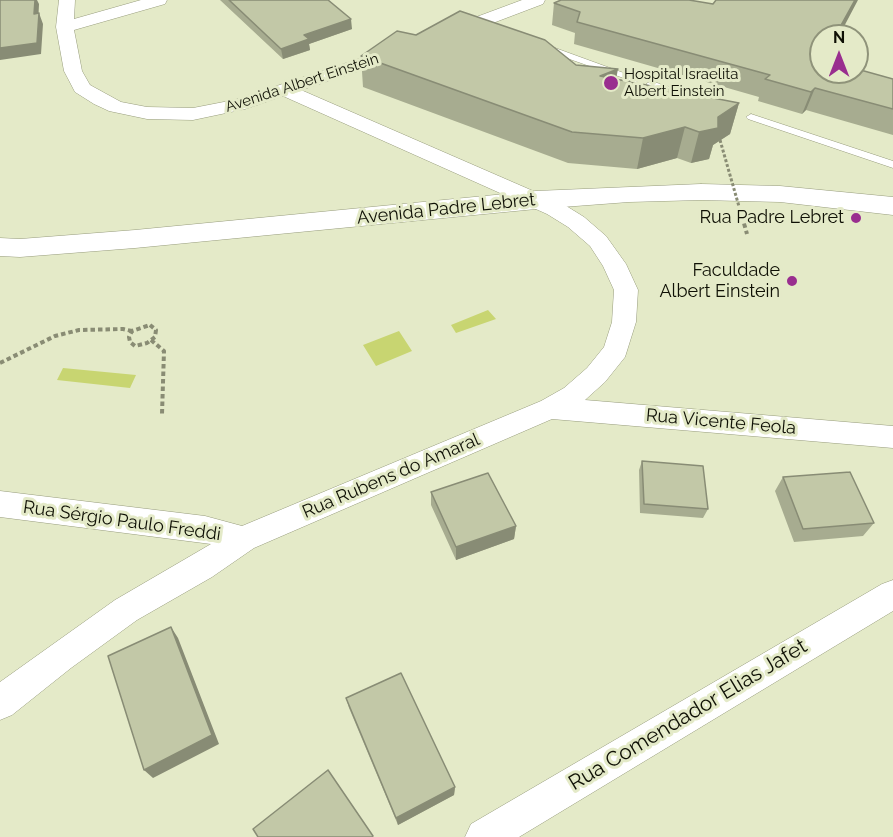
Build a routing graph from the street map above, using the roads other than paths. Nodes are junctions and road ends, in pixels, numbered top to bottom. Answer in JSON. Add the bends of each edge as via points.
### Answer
{"nodes":[{"id":1,"x":67,"y":0,"type":"edge"},
{"id":2,"x":159,"y":0,"type":"edge"},
{"id":3,"x":537,"y":0,"type":"edge"},
{"id":4,"x":64,"y":27,"type":"junction"},
{"id":5,"x":434,"y":39,"type":"edge"},
{"id":6,"x":531,"y":42,"type":"edge"},
{"id":7,"x":413,"y":46,"type":"edge"},
{"id":8,"x":638,"y":80,"type":"dead end"},
{"id":9,"x":651,"y":84,"type":"edge"},
{"id":10,"x":284,"y":90,"type":"junction"},
{"id":11,"x":692,"y":98,"type":"edge"},
{"id":12,"x":751,"y":117,"type":"dead end"},
{"id":13,"x":893,"y":165,"type":"edge"},
{"id":14,"x":536,"y":200,"type":"junction"},
{"id":15,"x":893,"y":206,"type":"edge"},
{"id":16,"x":0,"y":247,"type":"edge"},
{"id":17,"x":550,"y":408,"type":"junction"},
{"id":18,"x":893,"y":437,"type":"edge"},
{"id":19,"x":0,"y":504,"type":"edge"},
{"id":20,"x":243,"y":539,"type":"junction"},
{"id":21,"x":893,"y":594,"type":"edge"},
{"id":22,"x":0,"y":703,"type":"edge"},
{"id":23,"x":484,"y":837,"type":"edge"}],
"edges":[{"from":1,"to":4,"type":"street","name":"Avenida Albert Einstein"},
{"from":2,"to":4,"type":"street"},
{"from":3,"to":5,"type":"street","via":[[481,25]]},
{"from":4,"to":10,"type":"street","name":"Avenida Albert Einstein","via":[[73,71],[82,88],[116,107],[147,113],[193,114]]},
{"from":6,"to":8,"type":"lane"},
{"from":7,"to":10,"type":"street","name":"Avenida Albert Einstein"},
{"from":9,"to":11,"type":"lane"},
{"from":10,"to":14,"type":"street","name":"Rua Rubens do Amaral"},
{"from":12,"to":13,"type":"lane"},
{"from":14,"to":15,"type":"main road","name":"Avenida Padre Lebret","via":[[700,192],[780,194]]},
{"from":14,"to":16,"type":"main road","name":"Avenida Padre Lebret","via":[[135,239]]},
{"from":14,"to":17,"type":"street","name":"Rua Rubens do Amaral","via":[[576,222],[598,242],[626,290],[624,322],[616,350],[596,375]]},
{"from":17,"to":18,"type":"street","name":"Rua Vicente Feola"},
{"from":17,"to":20,"type":"street","name":"Rua Rubens do Amaral"},
{"from":19,"to":20,"type":"street","name":"Rua Sérgio Paulo Freddi","via":[[205,529]]},
{"from":20,"to":22,"type":"street","name":"Rua Rubens do Amaral","via":[[126,610]]},
{"from":21,"to":23,"type":"street","name":"Rua Comendador Elias Jafet"}]}
